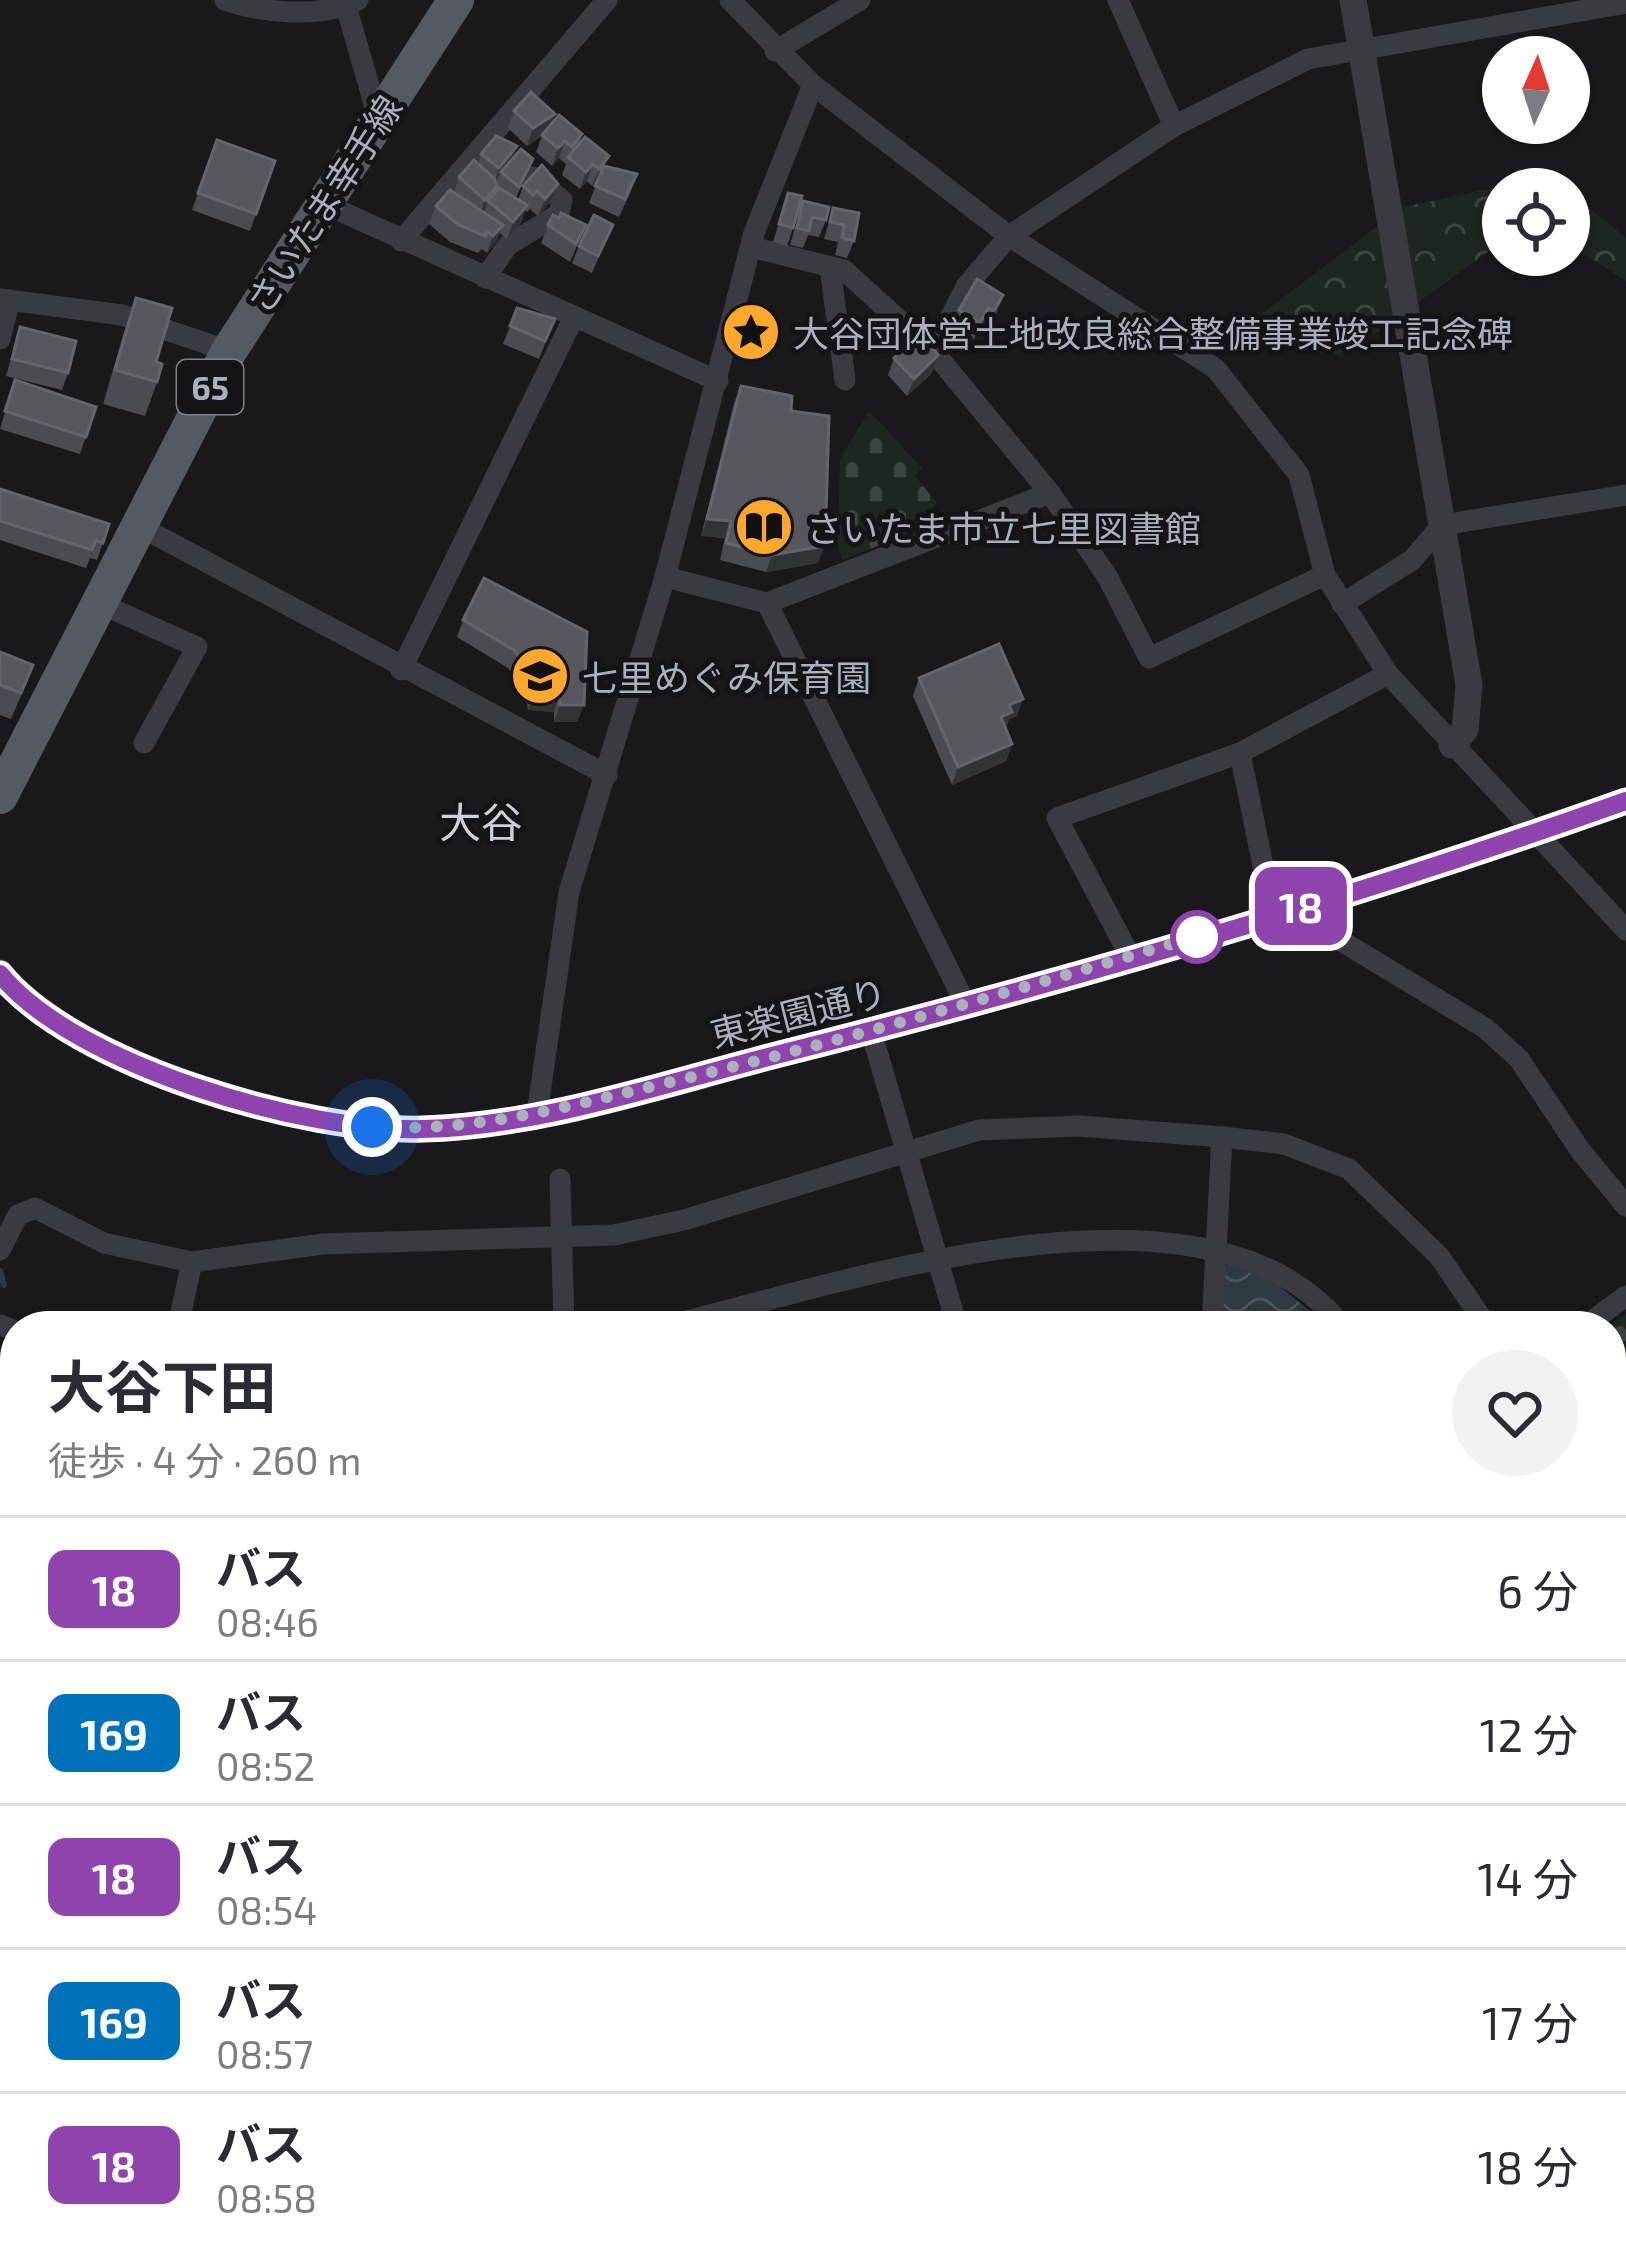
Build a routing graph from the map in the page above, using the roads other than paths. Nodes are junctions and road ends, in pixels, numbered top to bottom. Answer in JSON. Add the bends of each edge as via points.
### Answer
{"nodes":[{"id":1,"x":225,"y":0,"type":"edge"},
{"id":2,"x":607,"y":0,"type":"edge"},
{"id":3,"x":730,"y":0,"type":"edge"},
{"id":4,"x":860,"y":0,"type":"edge"},
{"id":5,"x":1118,"y":0,"type":"edge"},
{"id":6,"x":1353,"y":0,"type":"edge"},
{"id":7,"x":352,"y":3,"type":"edge"},
{"id":8,"x":1626,"y":4,"type":"edge"},
{"id":9,"x":445,"y":5,"type":"edge"},
{"id":10,"x":775,"y":51,"type":"junction"},
{"id":11,"x":1362,"y":54,"type":"junction"},
{"id":12,"x":813,"y":85,"type":"junction"},
{"id":13,"x":378,"y":117,"type":"junction"},
{"id":14,"x":1174,"y":126,"type":"junction"},
{"id":15,"x":500,"y":152,"type":"junction"},
{"id":16,"x":320,"y":202,"type":"junction"},
{"id":17,"x":1009,"y":236,"type":"junction"},
{"id":18,"x":401,"y":241,"type":"junction"},
{"id":19,"x":751,"y":247,"type":"junction"},
{"id":20,"x":830,"y":267,"type":"junction"},
{"id":21,"x":485,"y":278,"type":"junction"},
{"id":22,"x":5,"y":299,"type":"edge"},
{"id":23,"x":574,"y":319,"type":"junction"},
{"id":24,"x":0,"y":339,"type":"edge"},
{"id":25,"x":229,"y":351,"type":"junction"},
{"id":26,"x":933,"y":351,"type":"junction"},
{"id":27,"x":845,"y":380,"type":"dead end"},
{"id":28,"x":718,"y":381,"type":"junction"},
{"id":29,"x":1050,"y":493,"type":"junction"},
{"id":30,"x":1626,"y":495,"type":"edge"},
{"id":31,"x":1442,"y":525,"type":"junction"},
{"id":32,"x":139,"y":526,"type":"junction"},
{"id":33,"x":1325,"y":575,"type":"junction"},
{"id":34,"x":665,"y":577,"type":"junction"},
{"id":35,"x":99,"y":603,"type":"junction"},
{"id":36,"x":767,"y":603,"type":"junction"},
{"id":37,"x":1342,"y":604,"type":"junction"},
{"id":38,"x":401,"y":670,"type":"junction"},
{"id":39,"x":1388,"y":674,"type":"junction"},
{"id":40,"x":144,"y":742,"type":"dead end"},
{"id":41,"x":1452,"y":746,"type":"junction"},
{"id":42,"x":1240,"y":753,"type":"junction"},
{"id":43,"x":607,"y":775,"type":"junction"},
{"id":44,"x":0,"y":796,"type":"edge"},
{"id":45,"x":1626,"y":801,"type":"edge"},
{"id":46,"x":1538,"y":832,"type":"junction"},
{"id":47,"x":1282,"y":912,"type":"junction"},
{"id":48,"x":1626,"y":930,"type":"edge"},
{"id":49,"x":1130,"y":956,"type":"junction"},
{"id":50,"x":0,"y":974,"type":"edge"},
{"id":51,"x":966,"y":1006,"type":"junction"},
{"id":52,"x":871,"y":1031,"type":"junction"},
{"id":53,"x":537,"y":1114,"type":"junction"},
{"id":54,"x":1222,"y":1136,"type":"junction"},
{"id":55,"x":905,"y":1154,"type":"junction"},
{"id":56,"x":560,"y":1179,"type":"dead end"},
{"id":57,"x":1626,"y":1206,"type":"edge"},
{"id":58,"x":561,"y":1237,"type":"junction"},
{"id":59,"x":1215,"y":1249,"type":"junction"},
{"id":60,"x":0,"y":1250,"type":"edge"},
{"id":61,"x":938,"y":1259,"type":"junction"},
{"id":62,"x":192,"y":1262,"type":"junction"},
{"id":63,"x":181,"y":1311,"type":"edge"},
{"id":64,"x":563,"y":1311,"type":"edge"},
{"id":65,"x":728,"y":1311,"type":"edge"},
{"id":66,"x":953,"y":1311,"type":"edge"},
{"id":67,"x":1213,"y":1311,"type":"edge"},
{"id":68,"x":1326,"y":1311,"type":"edge"},
{"id":69,"x":1477,"y":1311,"type":"edge"}],
"edges":[{"from":1,"to":7,"type":"street","via":[[251,9]]},
{"from":2,"to":15,"type":"street"},
{"from":3,"to":10,"type":"street"},
{"from":4,"to":10,"type":"street"},
{"from":5,"to":14,"type":"street"},
{"from":6,"to":11,"type":"street"},
{"from":7,"to":13,"type":"street"},
{"from":8,"to":11,"type":"street"},
{"from":9,"to":13,"type":"main road","name":"さいたま幸手線","number":"65"},
{"from":10,"to":12,"type":"street"},
{"from":11,"to":14,"type":"street","via":[[1308,59]]},
{"from":11,"to":31,"type":"street"},
{"from":12,"to":17,"type":"street"},
{"from":12,"to":19,"type":"street"},
{"from":13,"to":16,"type":"main road","name":"さいたま幸手線","number":"65"},
{"from":14,"to":17,"type":"street"},
{"from":15,"to":18,"type":"street"},
{"from":15,"to":21,"type":"street","via":[[562,200],[559,214],[508,245]]},
{"from":16,"to":18,"type":"street"},
{"from":16,"to":25,"type":"main road","name":"さいたま幸手線","number":"65"},
{"from":17,"to":26,"type":"street","via":[[968,285]]},
{"from":17,"to":33,"type":"street","via":[[1216,370],[1299,475]]},
{"from":18,"to":21,"type":"street"},
{"from":19,"to":20,"type":"street"},
{"from":19,"to":28,"type":"street"},
{"from":20,"to":26,"type":"street","via":[[844,270]]},
{"from":20,"to":27,"type":"street"},
{"from":21,"to":23,"type":"street"},
{"from":22,"to":24,"type":"street"},
{"from":22,"to":25,"type":"street","via":[[122,315]]},
{"from":23,"to":28,"type":"street"},
{"from":23,"to":38,"type":"street"},
{"from":25,"to":32,"type":"main road","name":"さいたま幸手線","number":"65"},
{"from":26,"to":29,"type":"street"},
{"from":28,"to":34,"type":"street"},
{"from":29,"to":33,"type":"street","via":[[1107,576],[1149,658]]},
{"from":29,"to":36,"type":"street"},
{"from":30,"to":31,"type":"street"},
{"from":31,"to":37,"type":"street","via":[[1412,560]]},
{"from":31,"to":41,"type":"street","via":[[1469,685],[1465,730]]},
{"from":32,"to":35,"type":"main road","name":"さいたま幸手線","number":"65"},
{"from":32,"to":38,"type":"street"},
{"from":33,"to":37,"type":"street"},
{"from":34,"to":36,"type":"street"},
{"from":34,"to":43,"type":"street"},
{"from":35,"to":40,"type":"street","via":[[196,647]]},
{"from":35,"to":44,"type":"main road","name":"さいたま幸手線","number":"65","via":[[45,686]]},
{"from":36,"to":51,"type":"street"},
{"from":37,"to":39,"type":"street"},
{"from":38,"to":43,"type":"street"},
{"from":39,"to":41,"type":"street"},
{"from":39,"to":42,"type":"street"},
{"from":41,"to":46,"type":"street"},
{"from":42,"to":47,"type":"street"},
{"from":42,"to":49,"type":"street","via":[[1057,818]]},
{"from":43,"to":53,"type":"street","via":[[558,943]]},
{"from":45,"to":46,"type":"street","name":"東楽園通り"},
{"from":46,"to":47,"type":"street","name":"東楽園通り"},
{"from":46,"to":48,"type":"street"},
{"from":47,"to":49,"type":"street","name":"東楽園通り"},
{"from":47,"to":57,"type":"street","via":[[1485,1028],[1519,1059]]},
{"from":49,"to":51,"type":"street","name":"東楽園通り"},
{"from":50,"to":53,"type":"street","name":"東楽園通り","via":[[65,1031],[282,1112],[418,1130]]},
{"from":51,"to":52,"type":"street","name":"東楽園通り"},
{"from":52,"to":53,"type":"street","name":"東楽園通り"},
{"from":52,"to":55,"type":"street"},
{"from":54,"to":55,"type":"street","via":[[1013,1127]]},
{"from":54,"to":59,"type":"street"},
{"from":54,"to":69,"type":"street","via":[[1285,1144],[1349,1169],[1439,1256]]},
{"from":55,"to":58,"type":"street","via":[[684,1220]]},
{"from":55,"to":61,"type":"street"},
{"from":56,"to":58,"type":"street"},
{"from":58,"to":62,"type":"street","via":[[323,1244]]},
{"from":58,"to":64,"type":"street"},
{"from":59,"to":61,"type":"street","via":[[1099,1238]]},
{"from":59,"to":67,"type":"street"},
{"from":59,"to":68,"type":"street","via":[[1262,1264]]},
{"from":60,"to":62,"type":"street","via":[[18,1215],[35,1208],[104,1243]]},
{"from":61,"to":65,"type":"street"},
{"from":61,"to":66,"type":"street"},
{"from":62,"to":63,"type":"street"}]}
